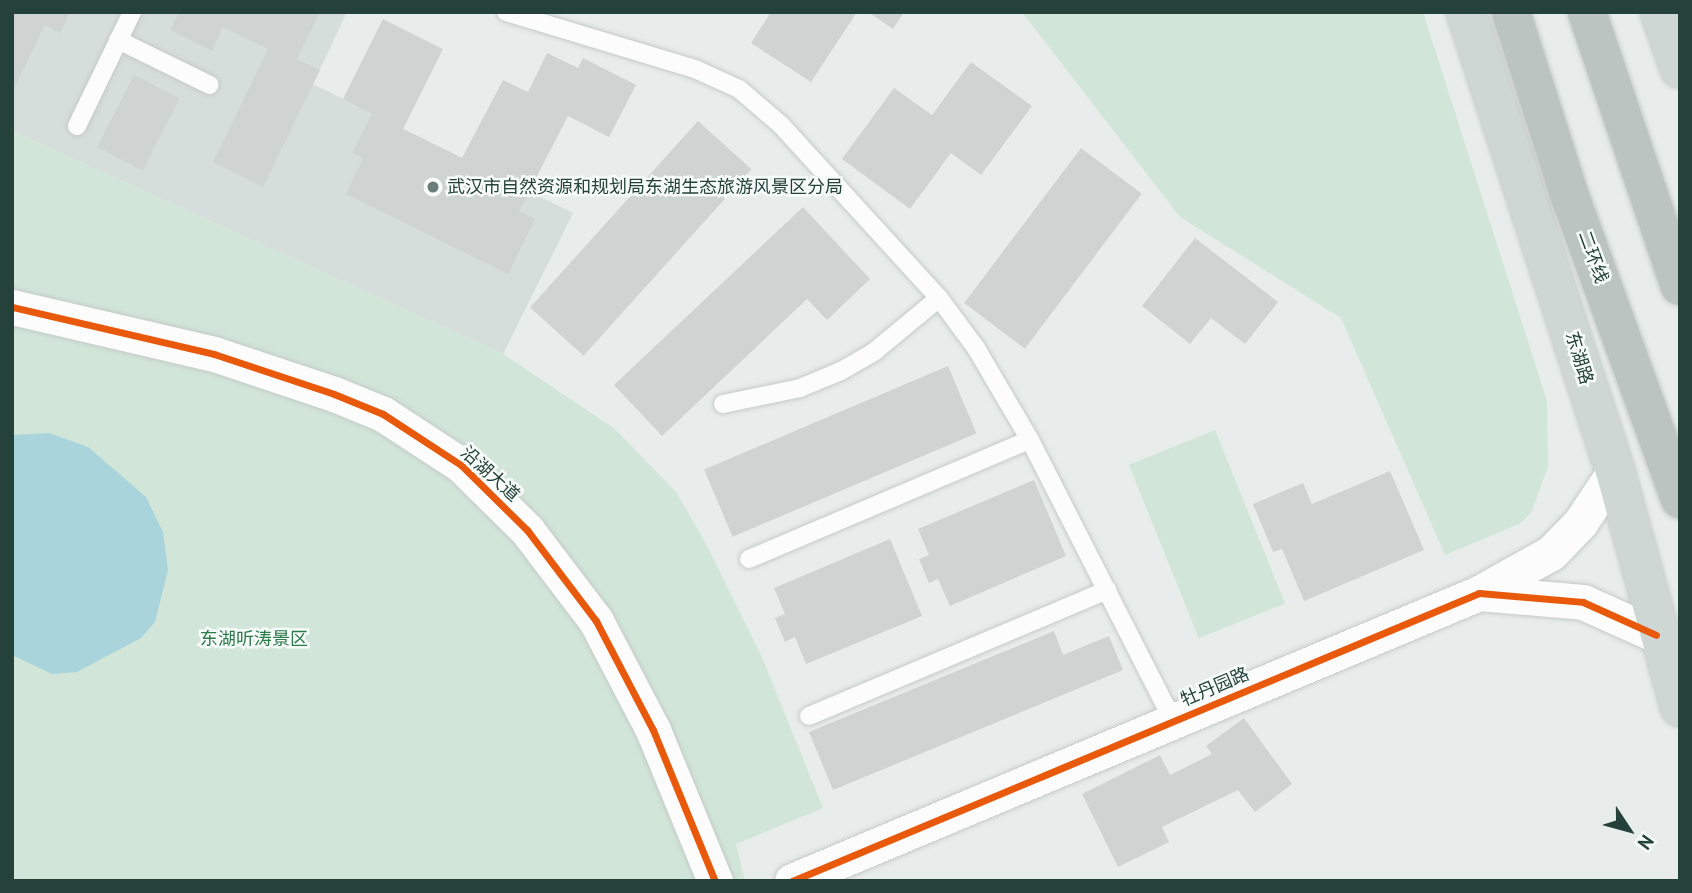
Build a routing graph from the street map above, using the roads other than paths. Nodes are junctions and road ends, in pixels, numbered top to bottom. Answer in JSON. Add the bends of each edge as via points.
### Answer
{"nodes":[{"id":1,"x":132,"y":12,"type":"edge"},
{"id":2,"x":506,"y":12,"type":"edge"},
{"id":3,"x":1466,"y":12,"type":"edge"},
{"id":4,"x":1511,"y":12,"type":"edge"},
{"id":5,"x":1587,"y":12,"type":"edge"},
{"id":6,"x":1660,"y":12,"type":"edge"},
{"id":7,"x":118,"y":40,"type":"junction"},
{"id":8,"x":1680,"y":69,"type":"edge"},
{"id":9,"x":210,"y":85,"type":"dead end"},
{"id":10,"x":77,"y":126,"type":"dead end"},
{"id":11,"x":1680,"y":286,"type":"edge"},
{"id":12,"x":939,"y":298,"type":"junction"},
{"id":13,"x":12,"y":307,"type":"edge"},
{"id":14,"x":723,"y":404,"type":"dead end"},
{"id":15,"x":1030,"y":440,"type":"junction"},
{"id":16,"x":1615,"y":471,"type":"junction"},
{"id":17,"x":1680,"y":499,"type":"edge"},
{"id":18,"x":750,"y":559,"type":"dead end"},
{"id":19,"x":1108,"y":590,"type":"junction"},
{"id":20,"x":1479,"y":593,"type":"junction"},
{"id":21,"x":1656,"y":635,"type":"junction"},
{"id":22,"x":1680,"y":707,"type":"edge"},
{"id":23,"x":809,"y":716,"type":"dead end"},
{"id":24,"x":1173,"y":721,"type":"junction"},
{"id":25,"x":715,"y":881,"type":"edge"},
{"id":26,"x":792,"y":881,"type":"edge"}],
"edges":[{"from":1,"to":7,"type":"lane"},
{"from":2,"to":12,"type":"lane","via":[[695,69],[739,89],[782,125]]},
{"from":3,"to":16,"type":"main road","name":"东湖路"},
{"from":4,"to":17,"type":"highway","name":"二环线","via":[[1568,191]]},
{"from":5,"to":11,"type":"highway"},
{"from":6,"to":8,"type":"main road"},
{"from":7,"to":9,"type":"lane"},
{"from":7,"to":10,"type":"lane"},
{"from":12,"to":14,"type":"lane","via":[[875,352],[841,371],[800,388]]},
{"from":12,"to":15,"type":"lane","via":[[976,348]]},
{"from":13,"to":25,"type":"street","name":"沿湖大道","via":[[214,354],[334,394],[383,414],[461,465],[527,530],[596,621],[653,730]]},
{"from":15,"to":18,"type":"lane"},
{"from":15,"to":19,"type":"lane"},
{"from":16,"to":20,"type":"street","via":[[1593,507],[1551,553]]},
{"from":16,"to":21,"type":"main road","name":"东湖路"},
{"from":19,"to":23,"type":"lane"},
{"from":19,"to":24,"type":"lane"},
{"from":20,"to":21,"type":"street","name":"牡丹园路","via":[[1583,602]]},
{"from":20,"to":24,"type":"street","name":"牡丹园路"},
{"from":21,"to":22,"type":"main road","name":"东湖路"},
{"from":24,"to":26,"type":"street","name":"牡丹园路"}]}
